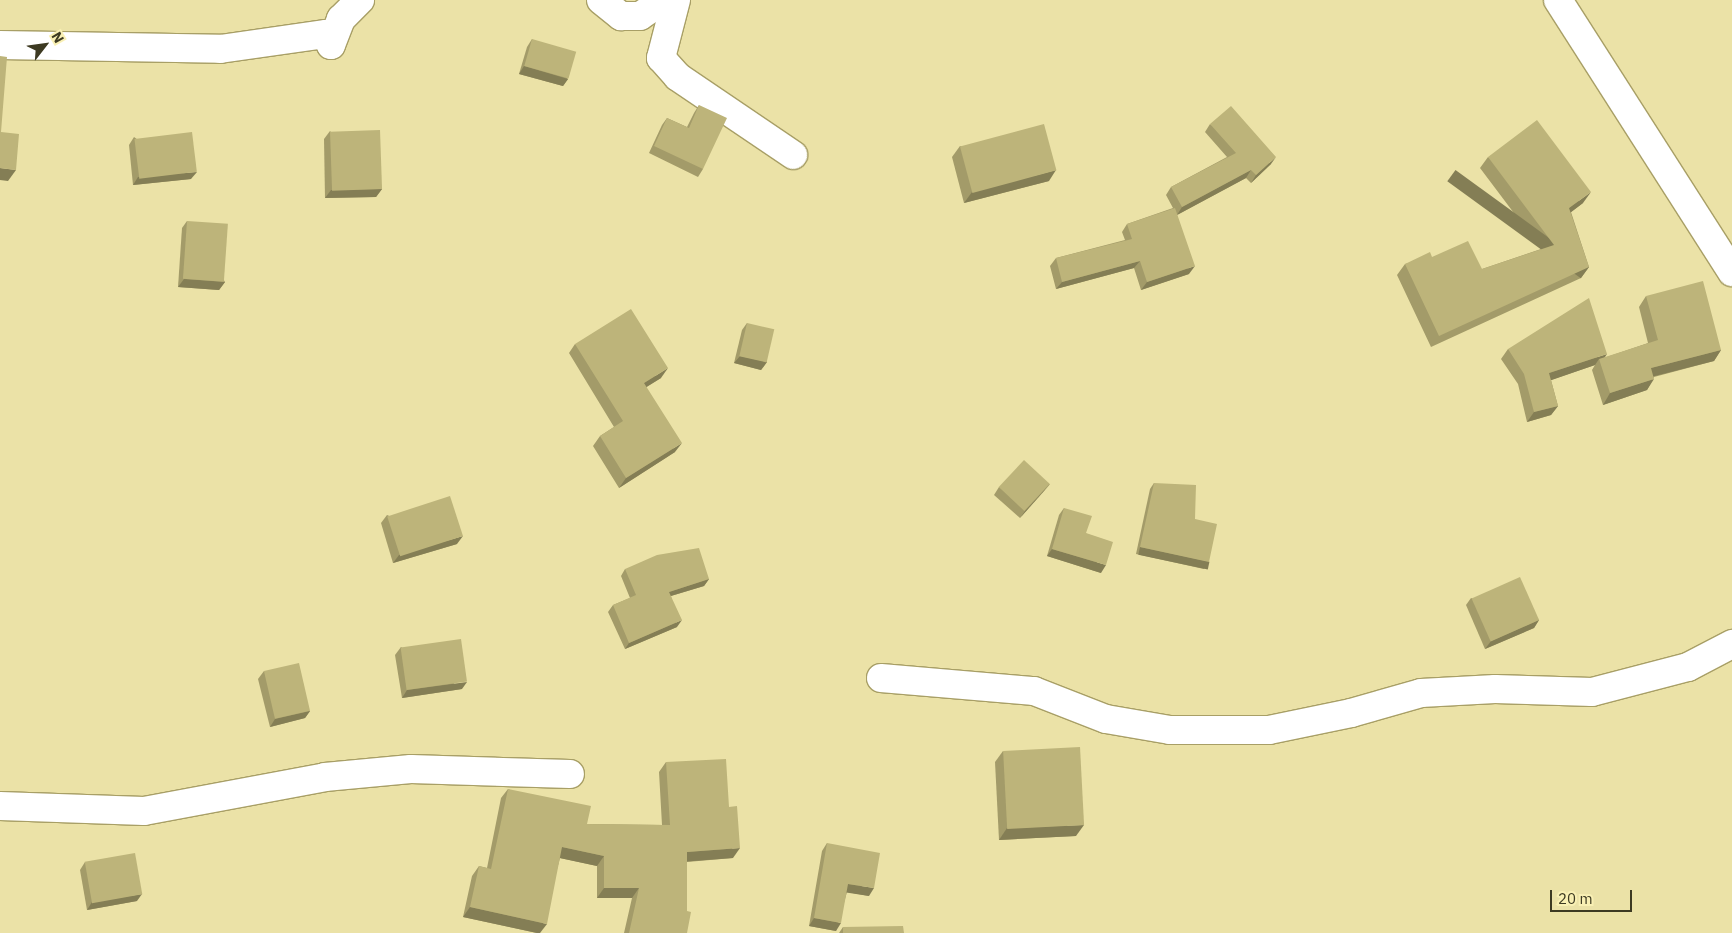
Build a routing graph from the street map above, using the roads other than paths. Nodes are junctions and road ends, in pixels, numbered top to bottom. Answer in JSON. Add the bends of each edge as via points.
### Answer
{"nodes":[{"id":1,"x":360,"y":0,"type":"edge"},
{"id":2,"x":601,"y":0,"type":"edge"},
{"id":3,"x":664,"y":0,"type":"edge"},
{"id":4,"x":676,"y":0,"type":"edge"},
{"id":5,"x":1558,"y":0,"type":"edge"},
{"id":6,"x":0,"y":45,"type":"edge"},
{"id":7,"x":793,"y":155,"type":"dead end"},
{"id":8,"x":1732,"y":272,"type":"edge"},
{"id":9,"x":1732,"y":644,"type":"edge"},
{"id":10,"x":881,"y":678,"type":"dead end"},
{"id":11,"x":570,"y":774,"type":"dead end"},
{"id":12,"x":0,"y":806,"type":"edge"}],
"edges":[{"from":1,"to":6,"type":"street","via":[[341,19],[331,45],[326,34],[220,49]]},
{"from":2,"to":3,"type":"street","via":[[621,16],[640,16]]},
{"from":4,"to":7,"type":"street","via":[[661,58],[678,77]]},
{"from":5,"to":8,"type":"street"},
{"from":9,"to":10,"type":"street","via":[[1688,667],[1592,692],[1495,689],[1422,693],[1351,713],[1269,730],[1170,730],[1106,719],[1034,691]]},
{"from":11,"to":12,"type":"street","via":[[411,769],[325,777],[144,811]]}]}
